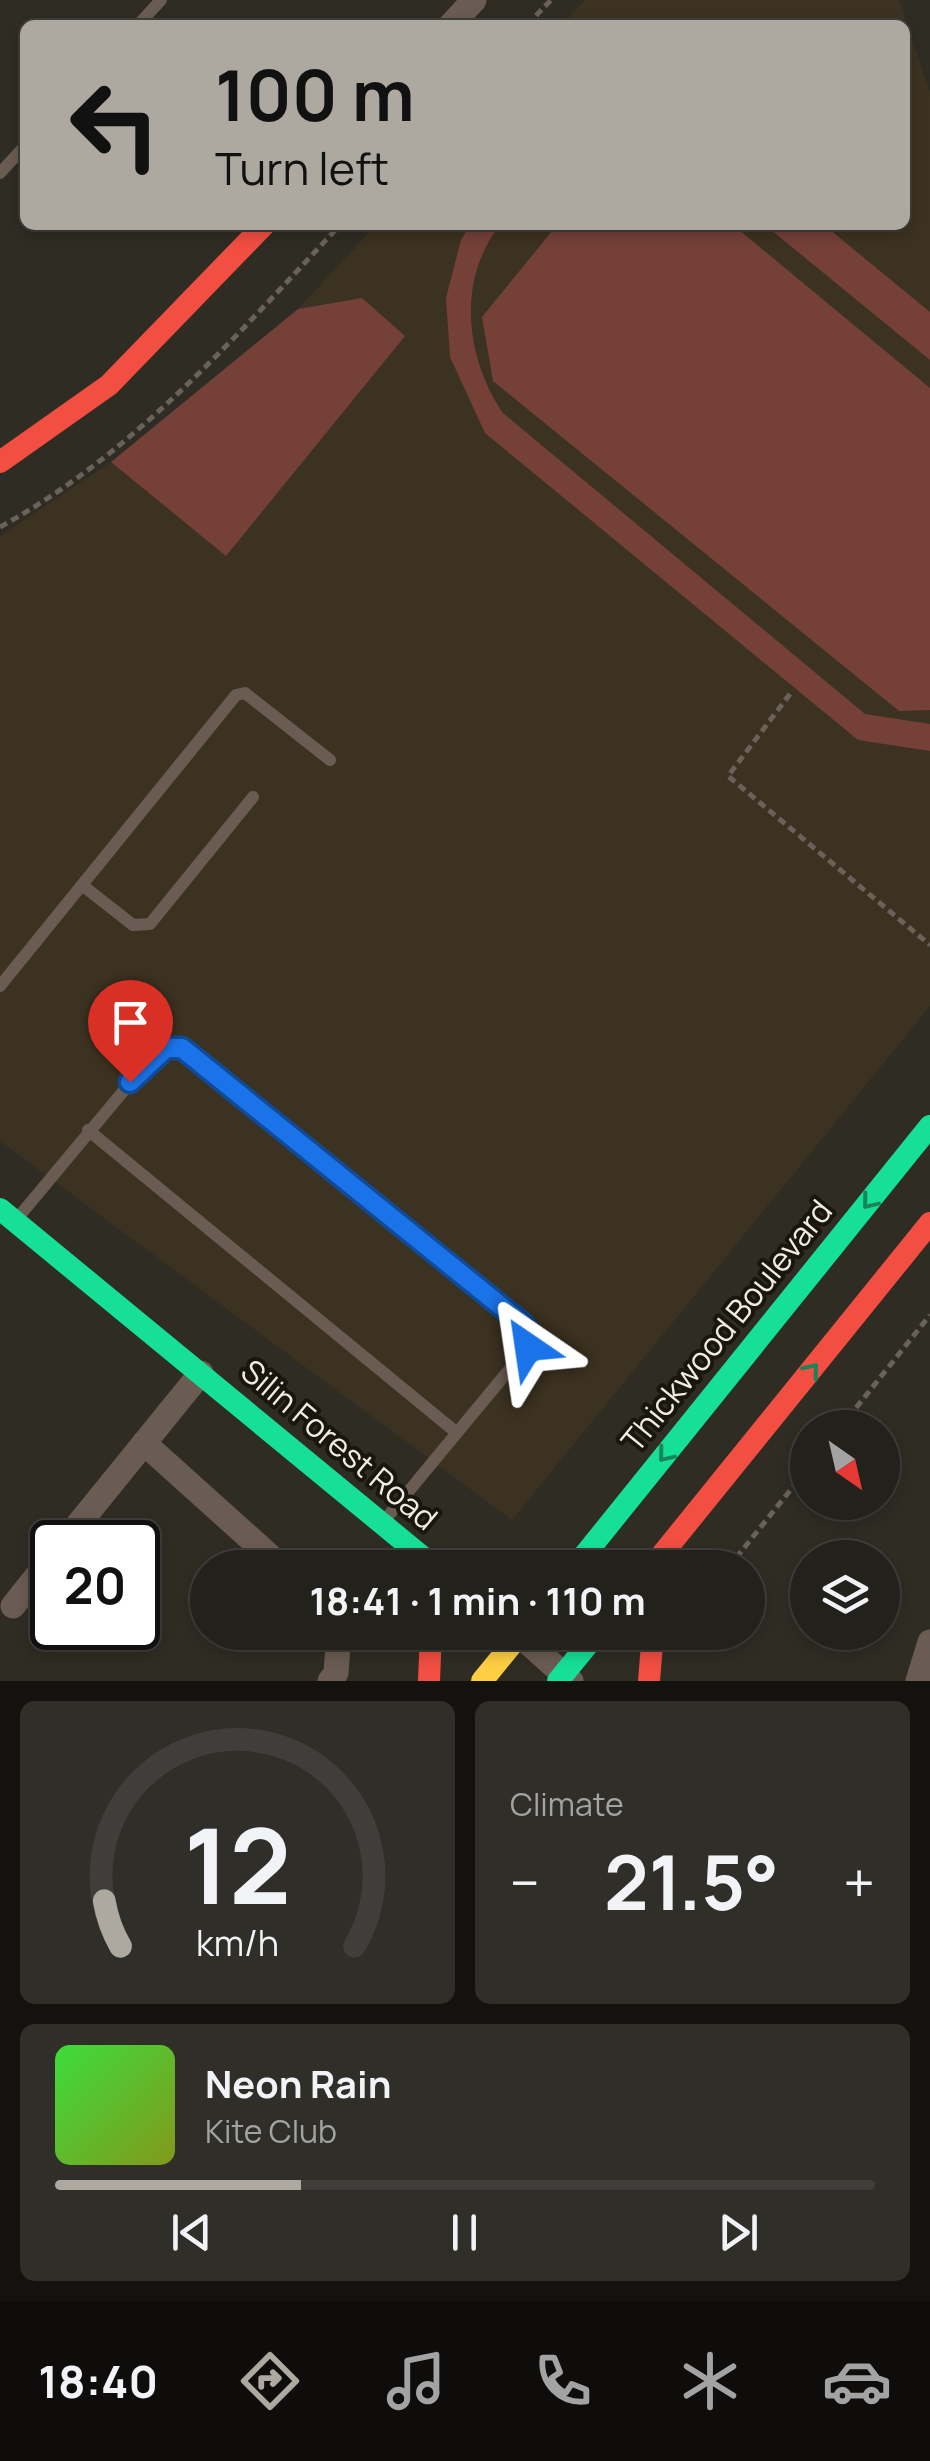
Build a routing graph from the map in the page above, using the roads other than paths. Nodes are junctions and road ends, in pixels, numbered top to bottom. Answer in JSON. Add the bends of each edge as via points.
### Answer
{"nodes":[{"id":1,"x":161,"y":0,"type":"edge"},
{"id":2,"x":474,"y":0,"type":"edge"},
{"id":3,"x":143,"y":20,"type":"edge"},
{"id":4,"x":456,"y":20,"type":"edge"},
{"id":5,"x":20,"y":151,"type":"edge"},
{"id":6,"x":0,"y":173,"type":"edge"},
{"id":7,"x":259,"y":230,"type":"edge"},
{"id":8,"x":0,"y":462,"type":"edge"},
{"id":9,"x":330,"y":760,"type":"dead end"},
{"id":10,"x":253,"y":797,"type":"dead end"},
{"id":11,"x":82,"y":885,"type":"junction"},
{"id":12,"x":0,"y":986,"type":"edge"},
{"id":13,"x":930,"y":1126,"type":"edge"},
{"id":14,"x":88,"y":1130,"type":"junction"},
{"id":15,"x":8,"y":1215,"type":"edge"},
{"id":16,"x":930,"y":1223,"type":"edge"},
{"id":17,"x":201,"y":1373,"type":"junction"},
{"id":18,"x":458,"y":1433,"type":"junction"},
{"id":19,"x":144,"y":1443,"type":"junction"},
{"id":20,"x":82,"y":1520,"type":"edge"},
{"id":21,"x":684,"y":1528,"type":"junction"},
{"id":22,"x":389,"y":1529,"type":"junction"},
{"id":23,"x":264,"y":1550,"type":"edge"},
{"id":24,"x":400,"y":1550,"type":"edge"},
{"id":25,"x":414,"y":1550,"type":"edge"},
{"id":26,"x":588,"y":1550,"type":"edge"},
{"id":27,"x":666,"y":1550,"type":"edge"},
{"id":28,"x":676,"y":1550,"type":"edge"},
{"id":29,"x":30,"y":1585,"type":"edge"},
{"id":30,"x":13,"y":1606,"type":"dead end"},
{"id":31,"x":930,"y":1642,"type":"edge"},
{"id":32,"x":338,"y":1650,"type":"edge"},
{"id":33,"x":430,"y":1650,"type":"edge"},
{"id":34,"x":506,"y":1650,"type":"edge"},
{"id":35,"x":535,"y":1650,"type":"edge"},
{"id":36,"x":585,"y":1650,"type":"edge"},
{"id":37,"x":651,"y":1650,"type":"edge"},
{"id":38,"x":564,"y":1679,"type":"edge"},
{"id":39,"x":330,"y":1681,"type":"edge"},
{"id":40,"x":429,"y":1681,"type":"edge"},
{"id":41,"x":482,"y":1681,"type":"edge"},
{"id":42,"x":649,"y":1681,"type":"edge"},
{"id":43,"x":918,"y":1681,"type":"edge"}],
"edges":[{"from":1,"to":3,"type":"lane"},
{"from":2,"to":4,"type":"street"},
{"from":5,"to":6,"type":"lane"},
{"from":7,"to":8,"type":"main road","via":[[116,378]]},
{"from":9,"to":11,"type":"lane","via":[[246,693],[236,695]]},
{"from":10,"to":11,"type":"lane","via":[[150,924],[133,925]]},
{"from":11,"to":12,"type":"lane"},
{"from":13,"to":26,"type":"main road","name":"Thickwood Boulevard","one_way":true},
{"from":14,"to":15,"type":"lane"},
{"from":14,"to":18,"type":"lane"},
{"from":14,"to":18,"type":"lane","via":[[151,1058],[182,1048],[523,1324],[528,1347]]},
{"from":15,"to":17,"type":"main road","name":"Silin Forest Road"},
{"from":21,"to":16,"type":"main road","one_way":true},
{"from":17,"to":19,"type":"street","name":"Silin Forest Road"},
{"from":17,"to":22,"type":"main road","name":"Silin Forest Road"},
{"from":18,"to":22,"type":"lane"},
{"from":19,"to":20,"type":"street","name":"Silin Forest Road"},
{"from":19,"to":23,"type":"street"},
{"from":21,"to":27,"type":"main road"},
{"from":21,"to":28,"type":"main road"},
{"from":22,"to":24,"type":"main road"},
{"from":22,"to":25,"type":"main road","name":"Silin Forest Road"},
{"from":29,"to":30,"type":"street"},
{"from":31,"to":43,"type":"street"},
{"from":32,"to":39,"type":"street"},
{"from":33,"to":40,"type":"main road"},
{"from":34,"to":41,"type":"main road"},
{"from":35,"to":38,"type":"street"},
{"from":36,"to":38,"type":"main road"},
{"from":37,"to":42,"type":"main road"}]}
